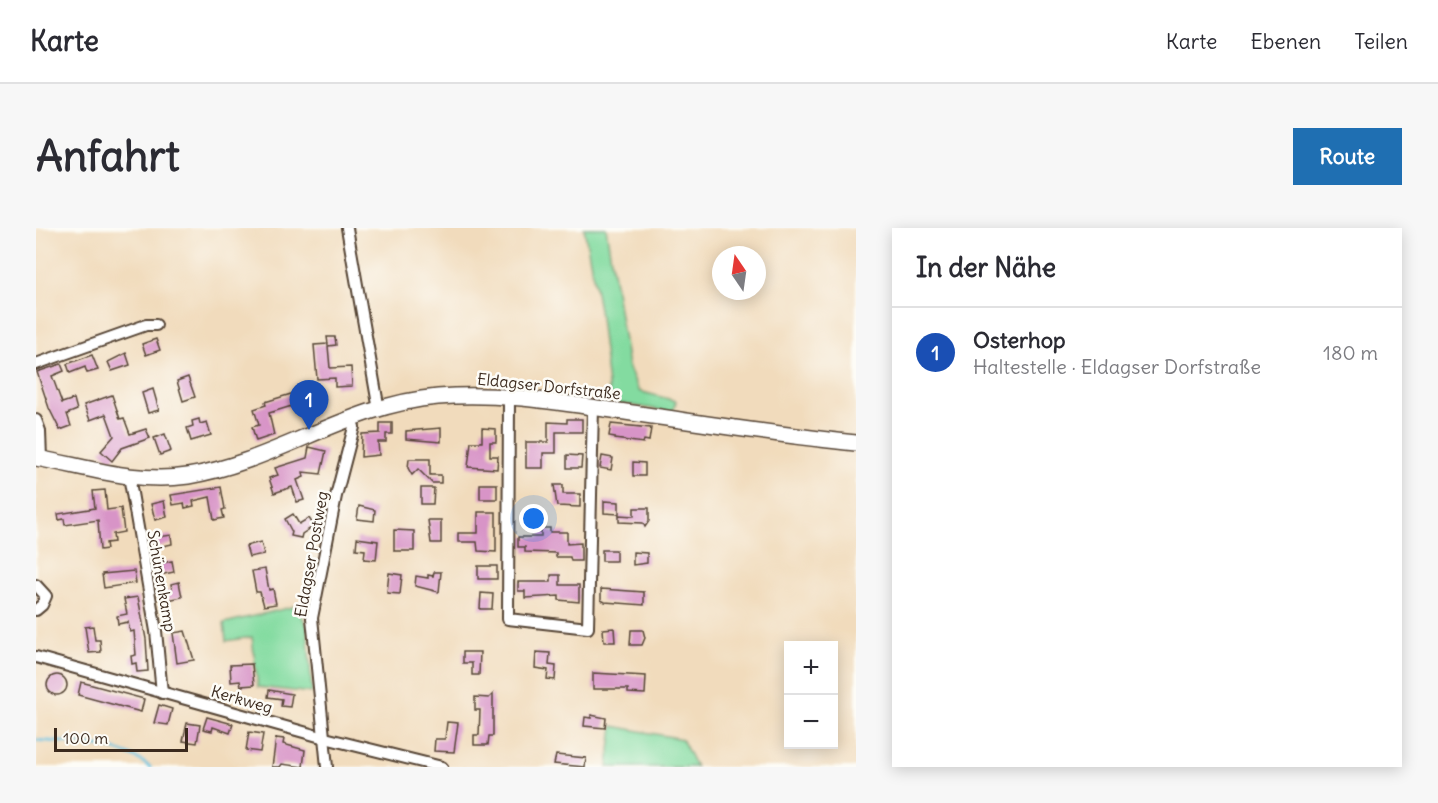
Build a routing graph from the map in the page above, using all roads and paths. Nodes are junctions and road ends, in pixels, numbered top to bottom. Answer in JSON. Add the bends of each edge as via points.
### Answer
{"nodes":[{"id":1,"x":347,"y":228,"type":"edge"},
{"id":2,"x":156,"y":325,"type":"dead end"},
{"id":3,"x":36,"y":364,"type":"edge"},
{"id":4,"x":509,"y":397,"type":"junction"},
{"id":5,"x":593,"y":407,"type":"junction"},
{"id":6,"x":379,"y":410,"type":"junction"},
{"id":7,"x":351,"y":419,"type":"junction"},
{"id":8,"x":36,"y":420,"type":"edge"},
{"id":9,"x":856,"y":443,"type":"edge"},
{"id":10,"x":39,"y":459,"type":"edge"},
{"id":11,"x":129,"y":476,"type":"junction"},
{"id":12,"x":36,"y":585,"type":"edge"},
{"id":13,"x":36,"y":610,"type":"edge"},
{"id":14,"x":36,"y":657,"type":"edge"},
{"id":15,"x":162,"y":693,"type":"junction"},
{"id":16,"x":325,"y":738,"type":"junction"},
{"id":17,"x":327,"y":767,"type":"edge"},
{"id":18,"x":441,"y":767,"type":"edge"}],
"edges":[{"from":1,"to":6,"type":"street"},
{"from":2,"to":3,"type":"street","via":[[146,325]]},
{"from":4,"to":5,"type":"street","name":"Eldagser Dorfstraße"},
{"from":4,"to":5,"type":"street","via":[[508,619],[588,628]]},
{"from":4,"to":6,"type":"street","name":"Eldagser Dorfstraße","via":[[435,397]]},
{"from":5,"to":9,"type":"street","name":"Eldagser Dorfstraße"},
{"from":6,"to":7,"type":"street","name":"Eldagser Dorfstraße"},
{"from":7,"to":11,"type":"street","name":"Eldagser Dorfstraße","via":[[254,460],[216,470],[181,477]]},
{"from":7,"to":16,"type":"street","name":"Eldagser Postweg","via":[[354,427],[312,618]]},
{"from":8,"to":10,"type":"street","via":[[40,431]]},
{"from":10,"to":11,"type":"street","name":"Eldagser Dorfstraße"},
{"from":11,"to":15,"type":"street","name":"Schünenkamp","via":[[156,631]]},
{"from":12,"to":13,"type":"street","via":[[46,596]]},
{"from":14,"to":15,"type":"street","name":"Kerkweg"},
{"from":15,"to":16,"type":"street","name":"Kerkweg"},
{"from":16,"to":17,"type":"street","name":"Eldagser Postweg"},
{"from":16,"to":18,"type":"street","name":"Kerkweg"}]}
